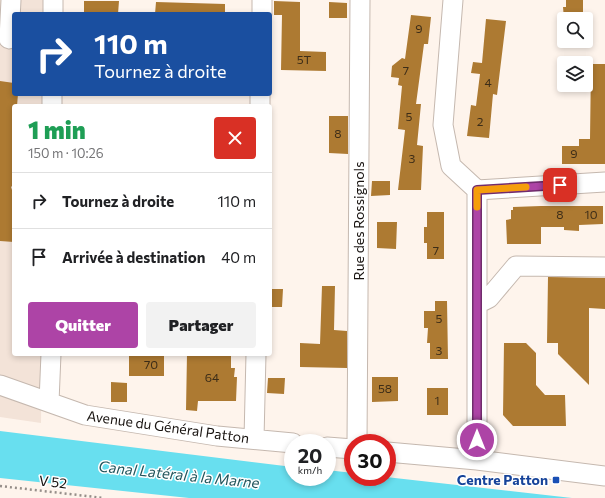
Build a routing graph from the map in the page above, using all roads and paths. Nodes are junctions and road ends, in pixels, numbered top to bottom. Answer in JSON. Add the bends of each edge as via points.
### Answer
{"nodes":[{"id":1,"x":12,"y":0,"type":"edge"},
{"id":2,"x":53,"y":0,"type":"edge"},
{"id":3,"x":262,"y":0,"type":"edge"},
{"id":4,"x":360,"y":0,"type":"edge"},
{"id":5,"x":453,"y":0,"type":"edge"},
{"id":6,"x":53,"y":12,"type":"edge"},
{"id":7,"x":262,"y":12,"type":"edge"},
{"id":8,"x":8,"y":41,"type":"edge"},
{"id":9,"x":605,"y":182,"type":"edge"},
{"id":10,"x":477,"y":190,"type":"junction"},
{"id":11,"x":605,"y":266,"type":"edge"},
{"id":12,"x":478,"y":304,"type":"junction"},
{"id":13,"x":51,"y":356,"type":"edge"},
{"id":14,"x":256,"y":356,"type":"edge"},
{"id":15,"x":0,"y":385,"type":"edge"},
{"id":16,"x":48,"y":402,"type":"junction"},
{"id":17,"x":357,"y":434,"type":"edge"},
{"id":18,"x":254,"y":439,"type":"junction"},
{"id":19,"x":284,"y":442,"type":"edge"},
{"id":20,"x":396,"y":453,"type":"edge"},
{"id":21,"x":477,"y":460,"type":"junction"},
{"id":22,"x":605,"y":476,"type":"edge"},
{"id":23,"x":0,"y":486,"type":"edge"},
{"id":24,"x":104,"y":498,"type":"edge"}],
"edges":[{"from":1,"to":8,"type":"street"},
{"from":2,"to":6,"type":"street"},
{"from":3,"to":7,"type":"street"},
{"from":4,"to":17,"type":"street","name":"Rue des Rossignols"},
{"from":5,"to":10,"type":"street","via":[[443,125],[451,166]]},
{"from":9,"to":10,"type":"street"},
{"from":10,"to":12,"type":"street"},
{"from":11,"to":12,"type":"street","via":[[516,266],[489,298]]},
{"from":12,"to":21,"type":"street"},
{"from":13,"to":16,"type":"street"},
{"from":14,"to":18,"type":"street"},
{"from":15,"to":16,"type":"street","name":"Avenue du Général Patton"},
{"from":16,"to":18,"type":"street","name":"Avenue du Général Patton","via":[[85,415],[131,424]]},
{"from":18,"to":19,"type":"street","name":"Avenue du Général Patton"},
{"from":20,"to":21,"type":"street"},
{"from":21,"to":22,"type":"street"},
{"from":23,"to":24,"type":"path","name":"V 52"}]}
